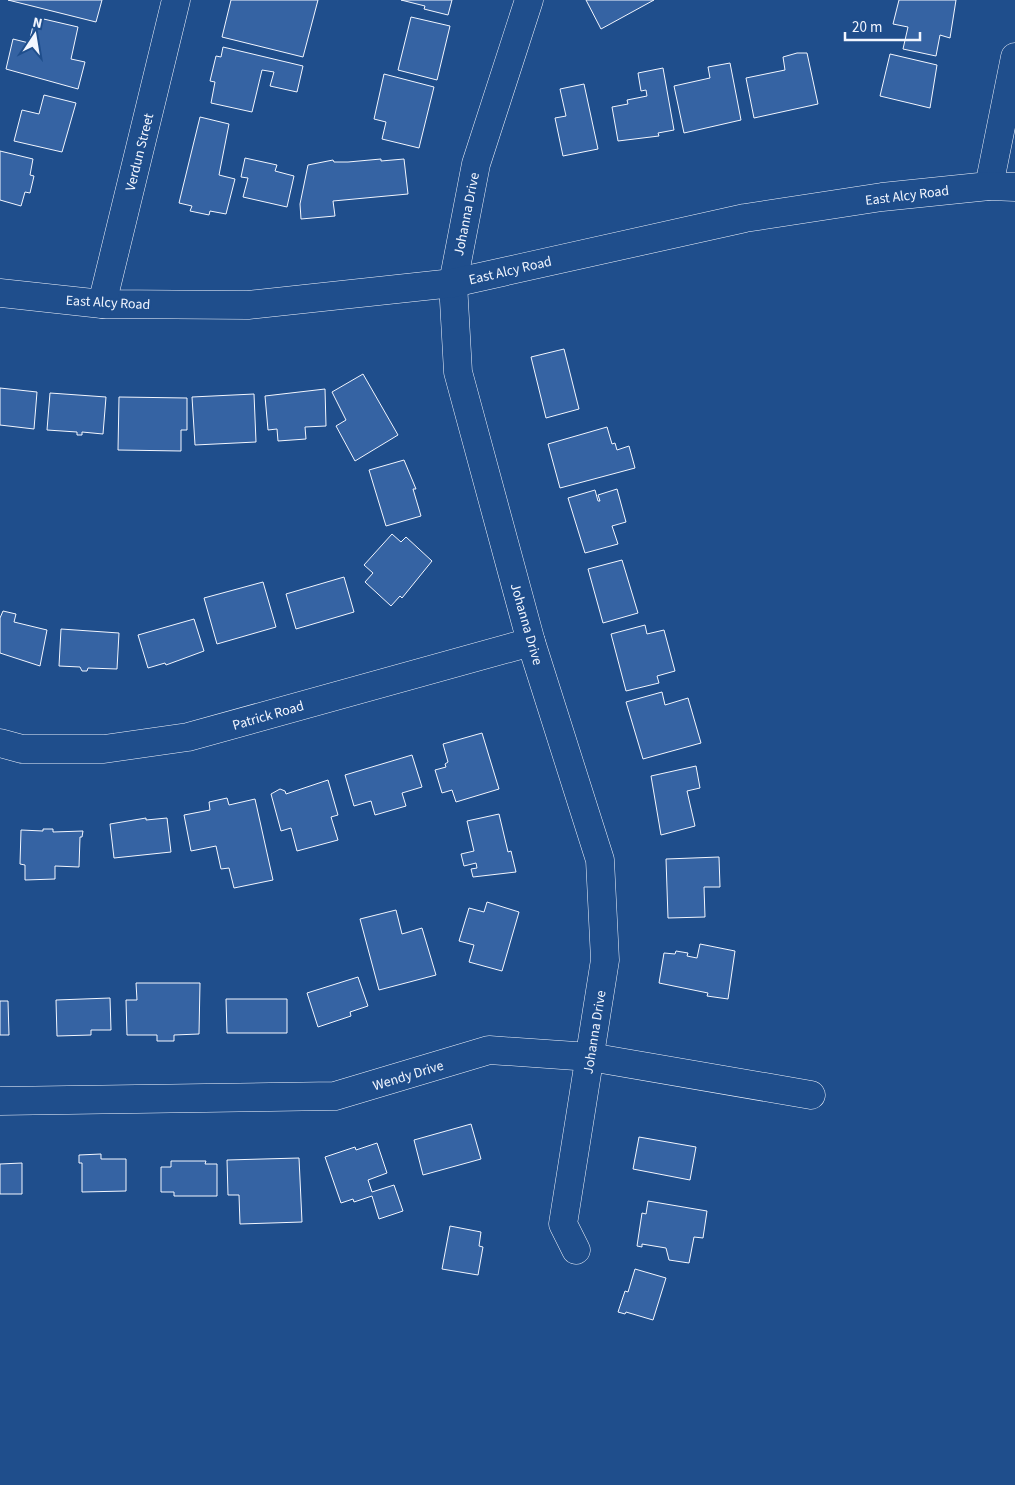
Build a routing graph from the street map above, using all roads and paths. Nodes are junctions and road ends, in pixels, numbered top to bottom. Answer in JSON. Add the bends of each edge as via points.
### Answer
{"nodes":[{"id":1,"x":176,"y":0,"type":"edge"},
{"id":2,"x":529,"y":0,"type":"edge"},
{"id":3,"x":1015,"y":57,"type":"edge"},
{"id":4,"x":1002,"y":187,"type":"edge"},
{"id":5,"x":453,"y":283,"type":"junction"},
{"id":6,"x":0,"y":293,"type":"edge"},
{"id":7,"x":102,"y":304,"type":"junction"},
{"id":8,"x":531,"y":642,"type":"junction"},
{"id":9,"x":0,"y":744,"type":"edge"},
{"id":10,"x":590,"y":1057,"type":"junction"},
{"id":11,"x":811,"y":1095,"type":"dead end"},
{"id":12,"x":0,"y":1101,"type":"edge"},
{"id":13,"x":576,"y":1250,"type":"dead end"}],
"edges":[{"from":1,"to":7,"type":"street","name":"Verdun Street"},
{"from":2,"to":5,"type":"street","name":"Johanna Drive","via":[[476,164]]},
{"from":3,"to":4,"type":"street"},
{"from":4,"to":5,"type":"street","name":"East Alcy Road","via":[[882,197],[745,218]]},
{"from":5,"to":7,"type":"street","name":"East Alcy Road","via":[[248,305]]},
{"from":5,"to":8,"type":"street","name":"Johanna Drive","via":[[458,372]]},
{"from":6,"to":7,"type":"street","name":"East Alcy Road"},
{"from":8,"to":9,"type":"street","name":"Patrick Road","via":[[188,737],[104,748],[22,749]]},
{"from":8,"to":10,"type":"street","name":"Johanna Drive","via":[[600,860],[605,960]]},
{"from":10,"to":11,"type":"street","name":"Wendy Drive"},
{"from":10,"to":12,"type":"street","name":"Wendy Drive","via":[[489,1050],[336,1096]]},
{"from":10,"to":13,"type":"street","name":"Johanna Drive","via":[[564,1224]]}]}
